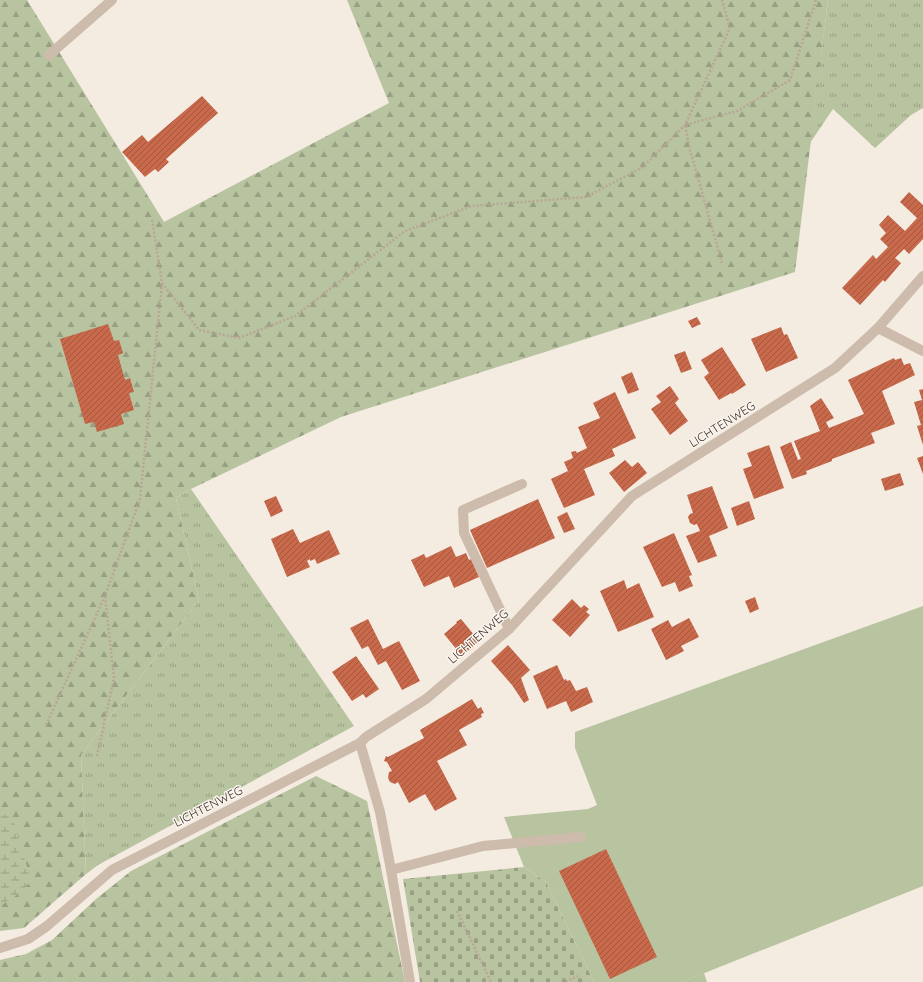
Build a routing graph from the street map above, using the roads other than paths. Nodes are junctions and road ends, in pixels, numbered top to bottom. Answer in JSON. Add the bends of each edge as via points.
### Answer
{"nodes":[{"id":1,"x":112,"y":0,"type":"edge"},
{"id":2,"x":49,"y":55,"type":"dead end"},
{"id":3,"x":923,"y":276,"type":"edge"},
{"id":4,"x":878,"y":328,"type":"junction"},
{"id":5,"x":923,"y":351,"type":"edge"},
{"id":6,"x":522,"y":484,"type":"dead end"},
{"id":7,"x":509,"y":629,"type":"junction"},
{"id":8,"x":360,"y":744,"type":"junction"},
{"id":9,"x":581,"y":837,"type":"dead end"},
{"id":10,"x":391,"y":870,"type":"junction"},
{"id":11,"x":0,"y":948,"type":"edge"},
{"id":12,"x":410,"y":982,"type":"edge"}],
"edges":[{"from":1,"to":2,"type":"street"},
{"from":3,"to":4,"type":"street","name":"LICHTENWEG"},
{"from":4,"to":5,"type":"street"},
{"from":4,"to":7,"type":"street","name":"LICHTENWEG","via":[[835,368],[632,496]]},
{"from":6,"to":7,"type":"street","via":[[463,510],[464,533]]},
{"from":7,"to":8,"type":"street","name":"LICHTENWEG","via":[[426,698],[366,737]]},
{"from":8,"to":10,"type":"street","via":[[380,812]]},
{"from":8,"to":11,"type":"street","name":"LICHTENWEG","via":[[112,870],[47,926],[28,939]]},
{"from":9,"to":10,"type":"street","via":[[483,846]]},
{"from":10,"to":12,"type":"street"}]}
